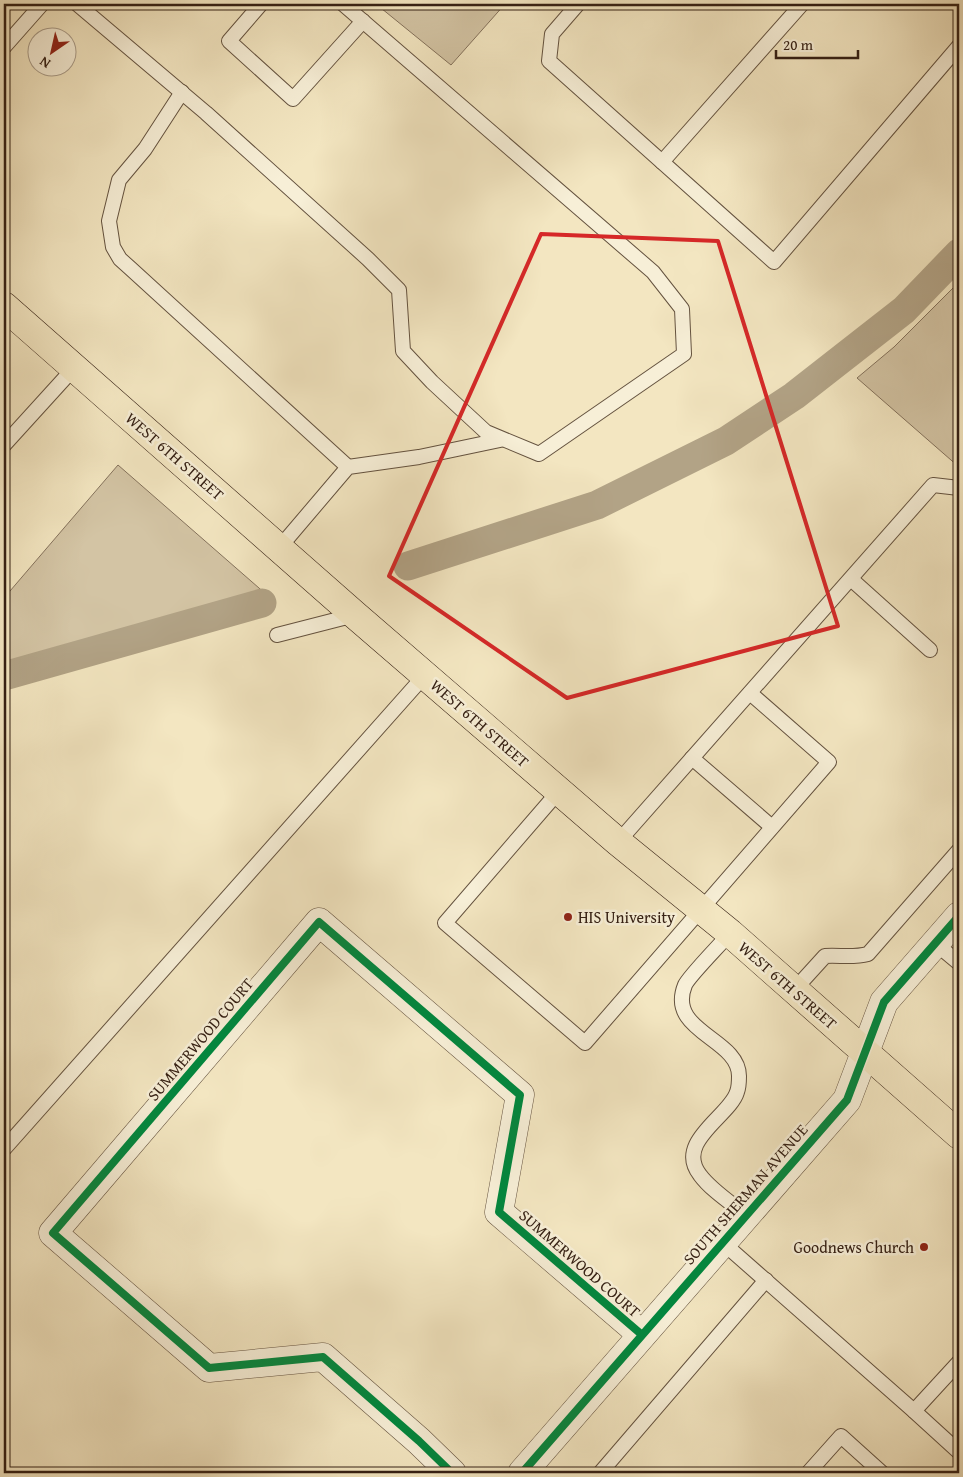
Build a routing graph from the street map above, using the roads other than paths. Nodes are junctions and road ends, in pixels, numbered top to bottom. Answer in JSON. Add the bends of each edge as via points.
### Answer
{"nodes":[{"id":1,"x":42,"y":4,"type":"edge"},
{"id":2,"x":77,"y":4,"type":"edge"},
{"id":3,"x":261,"y":4,"type":"edge"},
{"id":4,"x":343,"y":4,"type":"edge"},
{"id":5,"x":578,"y":4,"type":"edge"},
{"id":6,"x":802,"y":4,"type":"edge"},
{"id":7,"x":363,"y":21,"type":"junction"},
{"id":8,"x":959,"y":46,"type":"edge"},
{"id":9,"x":4,"y":47,"type":"edge"},
{"id":10,"x":182,"y":92,"type":"junction"},
{"id":11,"x":662,"y":162,"type":"junction"},
{"id":12,"x":4,"y":306,"type":"edge"},
{"id":13,"x":74,"y":368,"type":"junction"},
{"id":14,"x":500,"y":440,"type":"junction"},
{"id":15,"x":4,"y":445,"type":"edge"},
{"id":16,"x":348,"y":466,"type":"junction"},
{"id":17,"x":959,"y":488,"type":"edge"},
{"id":18,"x":280,"y":547,"type":"junction"},
{"id":19,"x":851,"y":579,"type":"junction"},
{"id":20,"x":355,"y":615,"type":"junction"},
{"id":21,"x":277,"y":636,"type":"dead end"},
{"id":22,"x":930,"y":650,"type":"dead end"},
{"id":23,"x":425,"y":675,"type":"junction"},
{"id":24,"x":750,"y":693,"type":"junction"},
{"id":25,"x":692,"y":758,"type":"junction"},
{"id":26,"x":559,"y":791,"type":"junction"},
{"id":27,"x":772,"y":827,"type":"junction"},
{"id":28,"x":618,"y":842,"type":"junction"},
{"id":29,"x":959,"y":850,"type":"edge"},
{"id":30,"x":700,"y":910,"type":"junction"},
{"id":31,"x":959,"y":916,"type":"edge"},
{"id":32,"x":730,"y":933,"type":"junction"},
{"id":33,"x":936,"y":943,"type":"junction"},
{"id":34,"x":959,"y":963,"type":"edge"},
{"id":35,"x":795,"y":989,"type":"junction"},
{"id":36,"x":865,"y":1052,"type":"junction"},
{"id":37,"x":959,"y":1135,"type":"edge"},
{"id":38,"x":4,"y":1149,"type":"edge"},
{"id":39,"x":746,"y":1215,"type":"junction"},
{"id":40,"x":722,"y":1242,"type":"junction"},
{"id":41,"x":766,"y":1280,"type":"junction"},
{"id":42,"x":641,"y":1334,"type":"junction"},
{"id":43,"x":959,"y":1362,"type":"edge"},
{"id":44,"x":914,"y":1411,"type":"junction"},
{"id":45,"x":959,"y":1452,"type":"edge"},
{"id":46,"x":525,"y":1472,"type":"edge"},
{"id":47,"x":452,"y":1473,"type":"edge"},
{"id":48,"x":600,"y":1473,"type":"edge"},
{"id":49,"x":808,"y":1473,"type":"edge"},
{"id":50,"x":882,"y":1473,"type":"edge"}],
"edges":[{"from":1,"to":9,"type":"lane"},
{"from":2,"to":10,"type":"lane"},
{"from":3,"to":7,"type":"lane","via":[[230,41],[293,99]]},
{"from":4,"to":7,"type":"lane"},
{"from":5,"to":11,"type":"lane","via":[[552,34],[549,61]]},
{"from":6,"to":11,"type":"lane"},
{"from":7,"to":14,"type":"lane","via":[[653,272],[682,309],[684,354],[539,454]]},
{"from":8,"to":11,"type":"lane","via":[[774,262]]},
{"from":10,"to":14,"type":"lane","via":[[399,290],[403,351],[486,432]]},
{"from":10,"to":16,"type":"lane","via":[[146,149],[119,180],[109,221],[113,247],[120,259]]},
{"from":12,"to":13,"type":"main road","name":"WEST 6TH STREET"},
{"from":13,"to":15,"type":"lane"},
{"from":13,"to":18,"type":"main road","name":"WEST 6TH STREET"},
{"from":14,"to":16,"type":"lane","via":[[419,457]]},
{"from":16,"to":18,"type":"lane"},
{"from":17,"to":19,"type":"lane","via":[[933,485]]},
{"from":18,"to":20,"type":"main road","name":"WEST 6TH STREET"},
{"from":19,"to":22,"type":"lane"},
{"from":19,"to":24,"type":"lane"},
{"from":20,"to":21,"type":"lane"},
{"from":20,"to":23,"type":"main road","name":"WEST 6TH STREET"},
{"from":23,"to":26,"type":"main road","name":"WEST 6TH STREET"},
{"from":23,"to":38,"type":"lane"},
{"from":24,"to":25,"type":"lane"},
{"from":24,"to":27,"type":"lane","via":[[829,762]]},
{"from":25,"to":27,"type":"lane"},
{"from":25,"to":28,"type":"lane"},
{"from":26,"to":28,"type":"main road","name":"WEST 6TH STREET"},
{"from":26,"to":30,"type":"lane","via":[[445,923],[585,1043]]},
{"from":27,"to":30,"type":"lane"},
{"from":28,"to":30,"type":"main road","name":"WEST 6TH STREET"},
{"from":29,"to":35,"type":"lane","via":[[868,954],[854,958],[825,956]]},
{"from":30,"to":32,"type":"main road","name":"WEST 6TH STREET"},
{"from":31,"to":33,"type":"street","name":"SOUTH SHERMAN AVENUE"},
{"from":32,"to":35,"type":"main road","name":"WEST 6TH STREET"},
{"from":32,"to":39,"type":"lane","via":[[685,984],[681,1005],[689,1020],[730,1056],[739,1074],[737,1093],[697,1142],[694,1159],[699,1174]]},
{"from":33,"to":34,"type":"lane"},
{"from":33,"to":36,"type":"street","name":"SOUTH SHERMAN AVENUE","via":[[884,1002]]},
{"from":35,"to":36,"type":"main road","name":"WEST 6TH STREET"},
{"from":36,"to":37,"type":"main road","name":"WEST 6TH STREET"},
{"from":36,"to":39,"type":"street","name":"SOUTH SHERMAN AVENUE","via":[[847,1100]]},
{"from":39,"to":40,"type":"street","name":"SOUTH SHERMAN AVENUE"},
{"from":40,"to":41,"type":"lane"},
{"from":40,"to":42,"type":"street","name":"SOUTH SHERMAN AVENUE"},
{"from":41,"to":44,"type":"lane"},
{"from":41,"to":48,"type":"lane"},
{"from":42,"to":46,"type":"street","name":"SOUTH SHERMAN AVENUE"},
{"from":42,"to":47,"type":"street","name":"SUMMERWOOD COURT","via":[[499,1212],[520,1095],[319,922],[53,1233],[209,1368],[323,1357]]},
{"from":43,"to":44,"type":"lane"},
{"from":44,"to":45,"type":"lane"},
{"from":49,"to":50,"type":"lane","via":[[840,1436]]}]}
